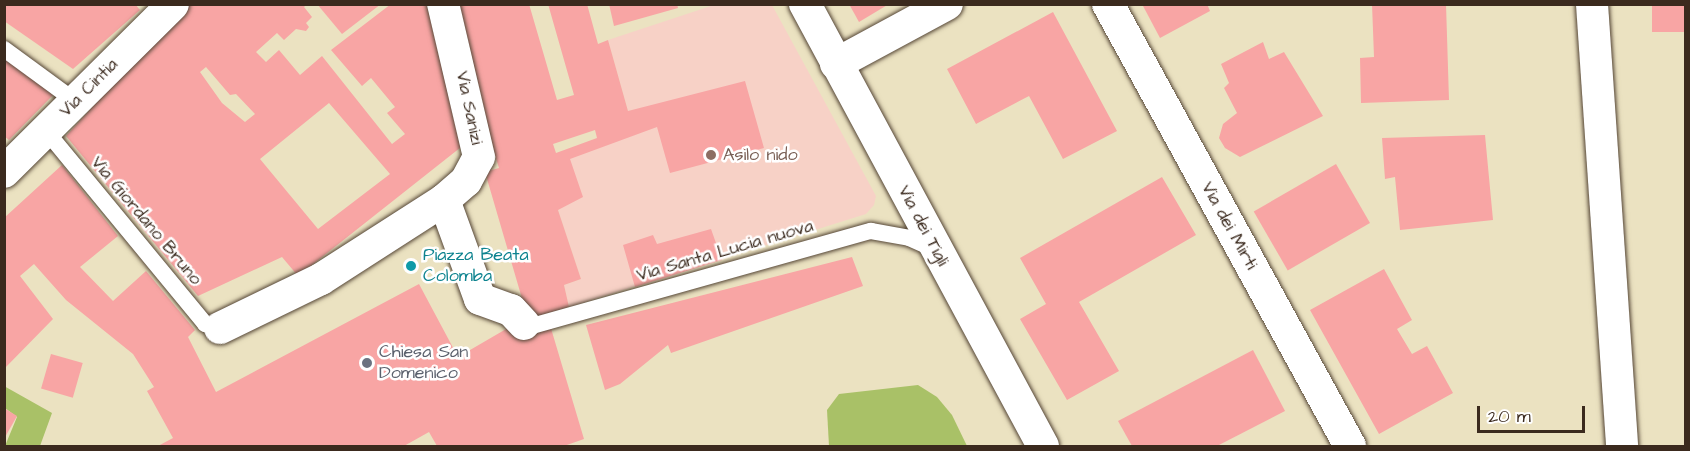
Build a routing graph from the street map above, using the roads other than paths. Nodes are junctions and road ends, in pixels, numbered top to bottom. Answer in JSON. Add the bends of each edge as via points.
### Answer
{"nodes":[{"id":1,"x":173,"y":4,"type":"edge"},
{"id":2,"x":443,"y":4,"type":"edge"},
{"id":3,"x":805,"y":4,"type":"edge"},
{"id":4,"x":947,"y":4,"type":"edge"},
{"id":5,"x":1108,"y":4,"type":"edge"},
{"id":6,"x":1592,"y":4,"type":"edge"},
{"id":7,"x":4,"y":49,"type":"edge"},
{"id":8,"x":836,"y":64,"type":"junction"},
{"id":9,"x":75,"y":101,"type":"junction"},
{"id":10,"x":47,"y":132,"type":"junction"},
{"id":11,"x":4,"y":172,"type":"edge"},
{"id":12,"x":444,"y":200,"type":"junction"},
{"id":13,"x":937,"y":250,"type":"junction"},
{"id":14,"x":524,"y":324,"type":"joint"},
{"id":15,"x":220,"y":328,"type":"joint"},
{"id":16,"x":1042,"y":447,"type":"edge"},
{"id":17,"x":1350,"y":447,"type":"edge"},
{"id":18,"x":1622,"y":447,"type":"edge"}],
"edges":[{"from":1,"to":9,"type":"street","name":"Via Cintia"},
{"from":2,"to":12,"type":"street","name":"Via Sanizi","via":[[479,157],[466,181]]},
{"from":3,"to":8,"type":"street","name":"Via dei Tigli"},
{"from":4,"to":8,"type":"street"},
{"from":5,"to":17,"type":"street","name":"Via dei Mirti"},
{"from":6,"to":18,"type":"street"},
{"from":7,"to":9,"type":"lane"},
{"from":8,"to":13,"type":"street","name":"Via dei Tigli"},
{"from":9,"to":10,"type":"street","name":"Via Cintia"},
{"from":10,"to":11,"type":"street","name":"Via Cintia"},
{"from":10,"to":15,"type":"lane","name":"Via Giordano Bruno","via":[[205,324]]},
{"from":12,"to":14,"type":"street","via":[[480,299],[511,310]]},
{"from":12,"to":15,"type":"street","via":[[321,279]]},
{"from":13,"to":14,"type":"lane","name":"Via Santa Lucia nuova","via":[[909,238],[871,231],[532,326]]},
{"from":13,"to":16,"type":"street","name":"Via dei Tigli"}]}
